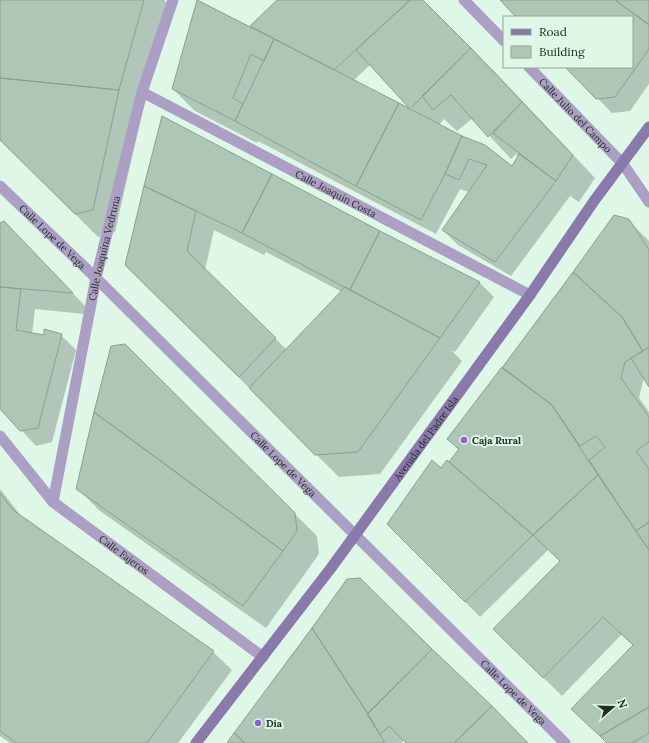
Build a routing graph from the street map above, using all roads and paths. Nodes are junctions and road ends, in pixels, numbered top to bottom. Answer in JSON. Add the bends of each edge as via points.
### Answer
{"nodes":[{"id":1,"x":173,"y":0,"type":"edge"},
{"id":2,"x":464,"y":0,"type":"edge"},
{"id":3,"x":503,"y":40,"type":"edge"},
{"id":4,"x":530,"y":68,"type":"edge"},
{"id":5,"x":142,"y":92,"type":"junction"},
{"id":6,"x":649,"y":128,"type":"edge"},
{"id":7,"x":623,"y":164,"type":"junction"},
{"id":8,"x":0,"y":186,"type":"edge"},
{"id":9,"x":649,"y":202,"type":"edge"},
{"id":10,"x":96,"y":278,"type":"junction"},
{"id":11,"x":530,"y":295,"type":"junction"},
{"id":12,"x":0,"y":436,"type":"edge"},
{"id":13,"x":53,"y":502,"type":"junction"},
{"id":14,"x":355,"y":534,"type":"junction"},
{"id":15,"x":263,"y":657,"type":"junction"},
{"id":16,"x":196,"y":743,"type":"edge"},
{"id":17,"x":565,"y":743,"type":"edge"}],
"edges":[{"from":1,"to":5,"type":"street","name":"Calle Joaquina Vedruna"},
{"from":2,"to":3,"type":"street"},
{"from":4,"to":7,"type":"street","name":"Calle Julio del Campo"},
{"from":5,"to":10,"type":"street","name":"Calle Joaquina Vedruna"},
{"from":5,"to":11,"type":"street","name":"Calle Joaquín Costa"},
{"from":6,"to":7,"type":"main road","name":"Avenida del Padre Isla"},
{"from":7,"to":9,"type":"street","name":"Calle Julio del Campo"},
{"from":7,"to":11,"type":"main road","name":"Avenida del Padre Isla","via":[[594,201]]},
{"from":8,"to":10,"type":"street","name":"Calle Lope de Vega"},
{"from":10,"to":13,"type":"street","name":"Calle Joaquina Vedruna"},
{"from":10,"to":14,"type":"street","name":"Calle Lope de Vega"},
{"from":11,"to":14,"type":"main road","name":"Avenida del Padre Isla"},
{"from":12,"to":13,"type":"street","name":"Calle Fajeros"},
{"from":13,"to":15,"type":"street","name":"Calle Fajeros"},
{"from":14,"to":15,"type":"main road","name":"Avenida del Padre Isla"},
{"from":14,"to":17,"type":"street","name":"Calle Lope de Vega"},
{"from":15,"to":16,"type":"main road","name":"Avenida del Padre Isla"}]}
